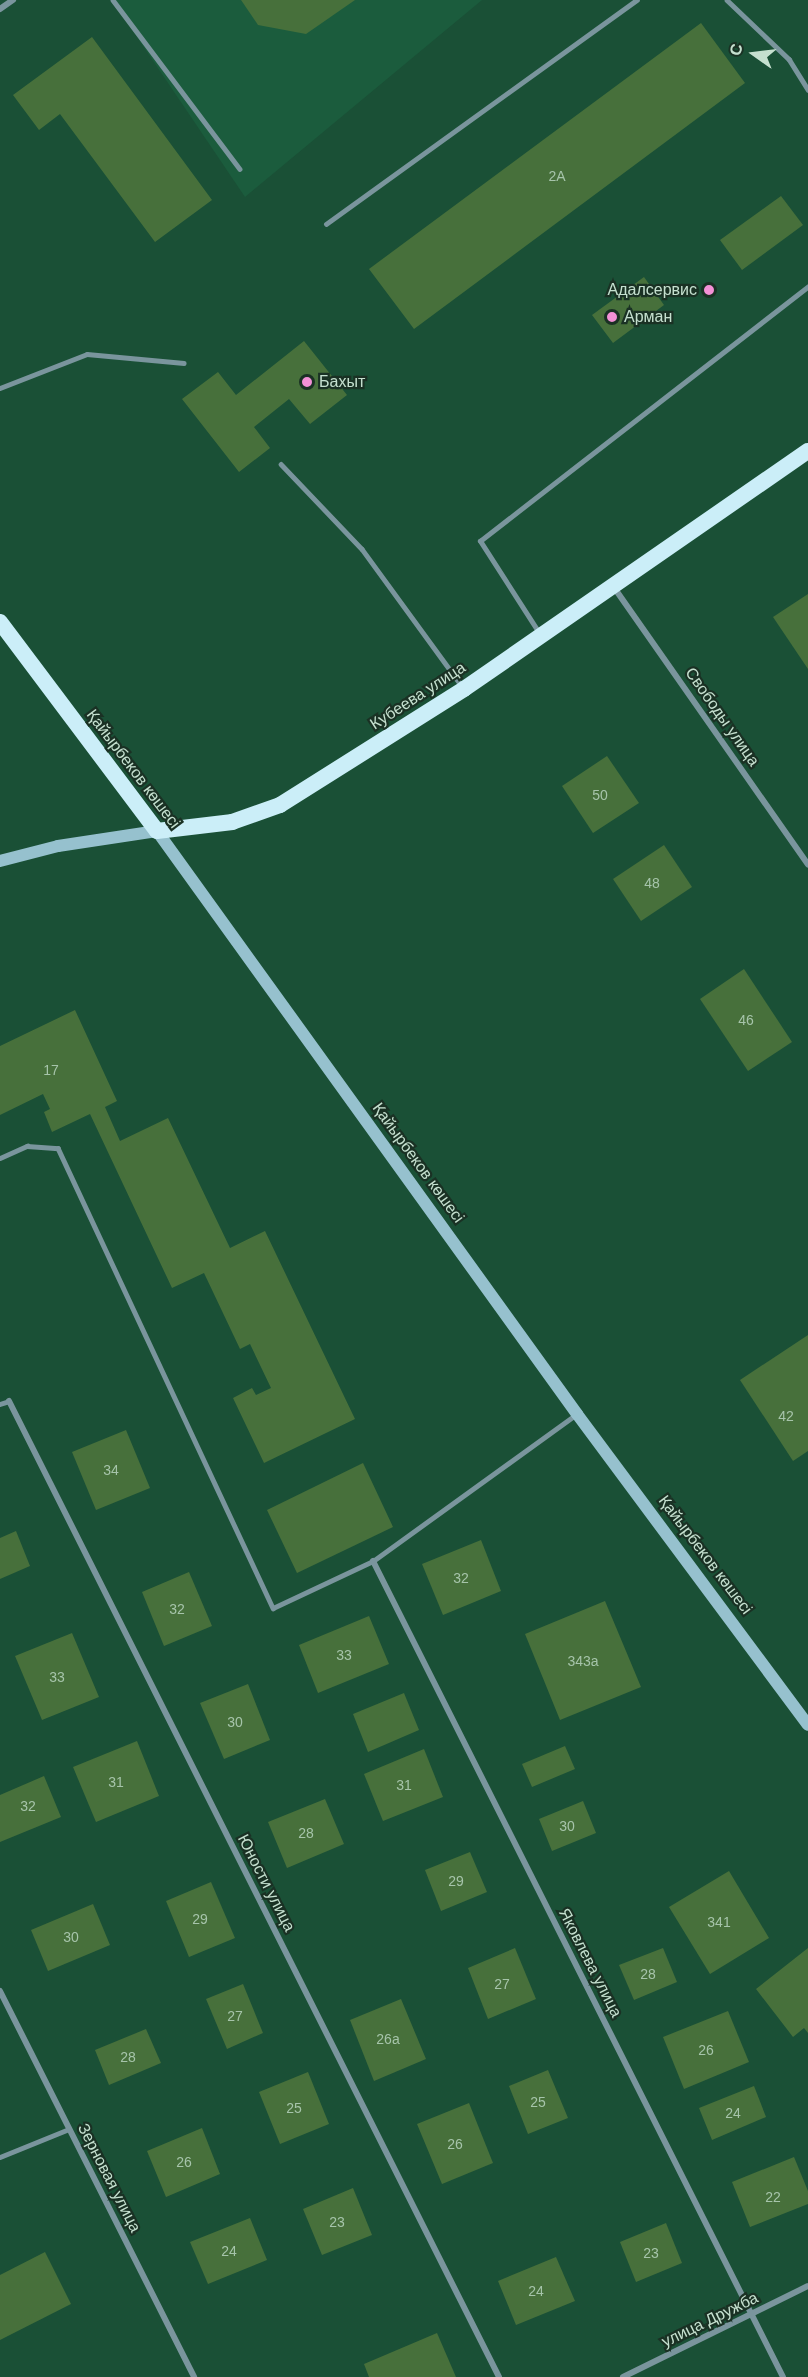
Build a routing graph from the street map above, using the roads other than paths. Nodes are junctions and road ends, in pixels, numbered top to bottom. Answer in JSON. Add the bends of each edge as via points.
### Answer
{"nodes":[{"id":1,"x":14,"y":0,"type":"edge"},
{"id":2,"x":113,"y":0,"type":"edge"},
{"id":3,"x":637,"y":0,"type":"edge"},
{"id":4,"x":727,"y":0,"type":"edge"},
{"id":5,"x":0,"y":9,"type":"edge"},
{"id":6,"x":808,"y":89,"type":"edge"},
{"id":7,"x":240,"y":169,"type":"dead end"},
{"id":8,"x":326,"y":224,"type":"dead end"},
{"id":9,"x":808,"y":287,"type":"edge"},
{"id":10,"x":184,"y":363,"type":"dead end"},
{"id":11,"x":0,"y":388,"type":"edge"},
{"id":12,"x":808,"y":451,"type":"edge"},
{"id":13,"x":281,"y":464,"type":"dead end"},
{"id":14,"x":613,"y":586,"type":"junction"},
{"id":15,"x":0,"y":622,"type":"edge"},
{"id":16,"x":541,"y":635,"type":"junction"},
{"id":17,"x":464,"y":689,"type":"junction"},
{"id":18,"x":157,"y":831,"type":"junction"},
{"id":19,"x":0,"y":861,"type":"edge"},
{"id":20,"x":808,"y":864,"type":"edge"},
{"id":21,"x":0,"y":1158,"type":"edge"},
{"id":22,"x":9,"y":1401,"type":"joint"},
{"id":23,"x":0,"y":1404,"type":"edge"},
{"id":24,"x":577,"y":1414,"type":"junction"},
{"id":25,"x":373,"y":1561,"type":"junction"},
{"id":26,"x":808,"y":1725,"type":"edge"},
{"id":27,"x":0,"y":1991,"type":"edge"},
{"id":28,"x":69,"y":2129,"type":"junction"},
{"id":29,"x":0,"y":2157,"type":"edge"},
{"id":30,"x":808,"y":2286,"type":"edge"},
{"id":31,"x":753,"y":2316,"type":"junction"},
{"id":32,"x":194,"y":2377,"type":"edge"},
{"id":33,"x":499,"y":2377,"type":"edge"},
{"id":34,"x":623,"y":2377,"type":"edge"},
{"id":35,"x":783,"y":2377,"type":"edge"}],
"edges":[{"from":1,"to":5,"type":"street"},
{"from":2,"to":7,"type":"lane"},
{"from":3,"to":8,"type":"lane"},
{"from":4,"to":6,"type":"lane","via":[[789,59]]},
{"from":9,"to":16,"type":"lane","via":[[480,541]]},
{"from":10,"to":11,"type":"lane","via":[[87,354]]},
{"from":12,"to":14,"type":"highway","name":"Кубеева улица"},
{"from":13,"to":17,"type":"lane","via":[[362,549]]},
{"from":14,"to":16,"type":"highway","name":"Кубеева улица"},
{"from":14,"to":20,"type":"street","name":"Свободы улица"},
{"from":15,"to":18,"type":"highway","name":"Қайырбеков көшесі"},
{"from":16,"to":17,"type":"highway","name":"Кубеева улица"},
{"from":17,"to":18,"type":"highway","name":"Кубеева улица","via":[[279,805],[231,822]]},
{"from":18,"to":19,"type":"main road","name":"Кубеева улица","via":[[58,846]]},
{"from":18,"to":24,"type":"main road","name":"Қайырбеков көшесі"},
{"from":21,"to":25,"type":"lane","via":[[27,1146],[58,1148],[273,1608]]},
{"from":22,"to":23,"type":"lane"},
{"from":22,"to":33,"type":"street","name":"Юности улица"},
{"from":24,"to":25,"type":"lane"},
{"from":24,"to":26,"type":"main road","name":"Қайырбеков көшесі"},
{"from":25,"to":31,"type":"street","name":"Яковлева улица"},
{"from":27,"to":28,"type":"street","name":"Зерновая улица"},
{"from":28,"to":29,"type":"lane"},
{"from":28,"to":32,"type":"street","name":"Зерновая улица"},
{"from":30,"to":31,"type":"street","name":"улица Дружба"},
{"from":31,"to":34,"type":"street","name":"улица Дружба"},
{"from":31,"to":35,"type":"street","name":"Яковлева улица"}]}
